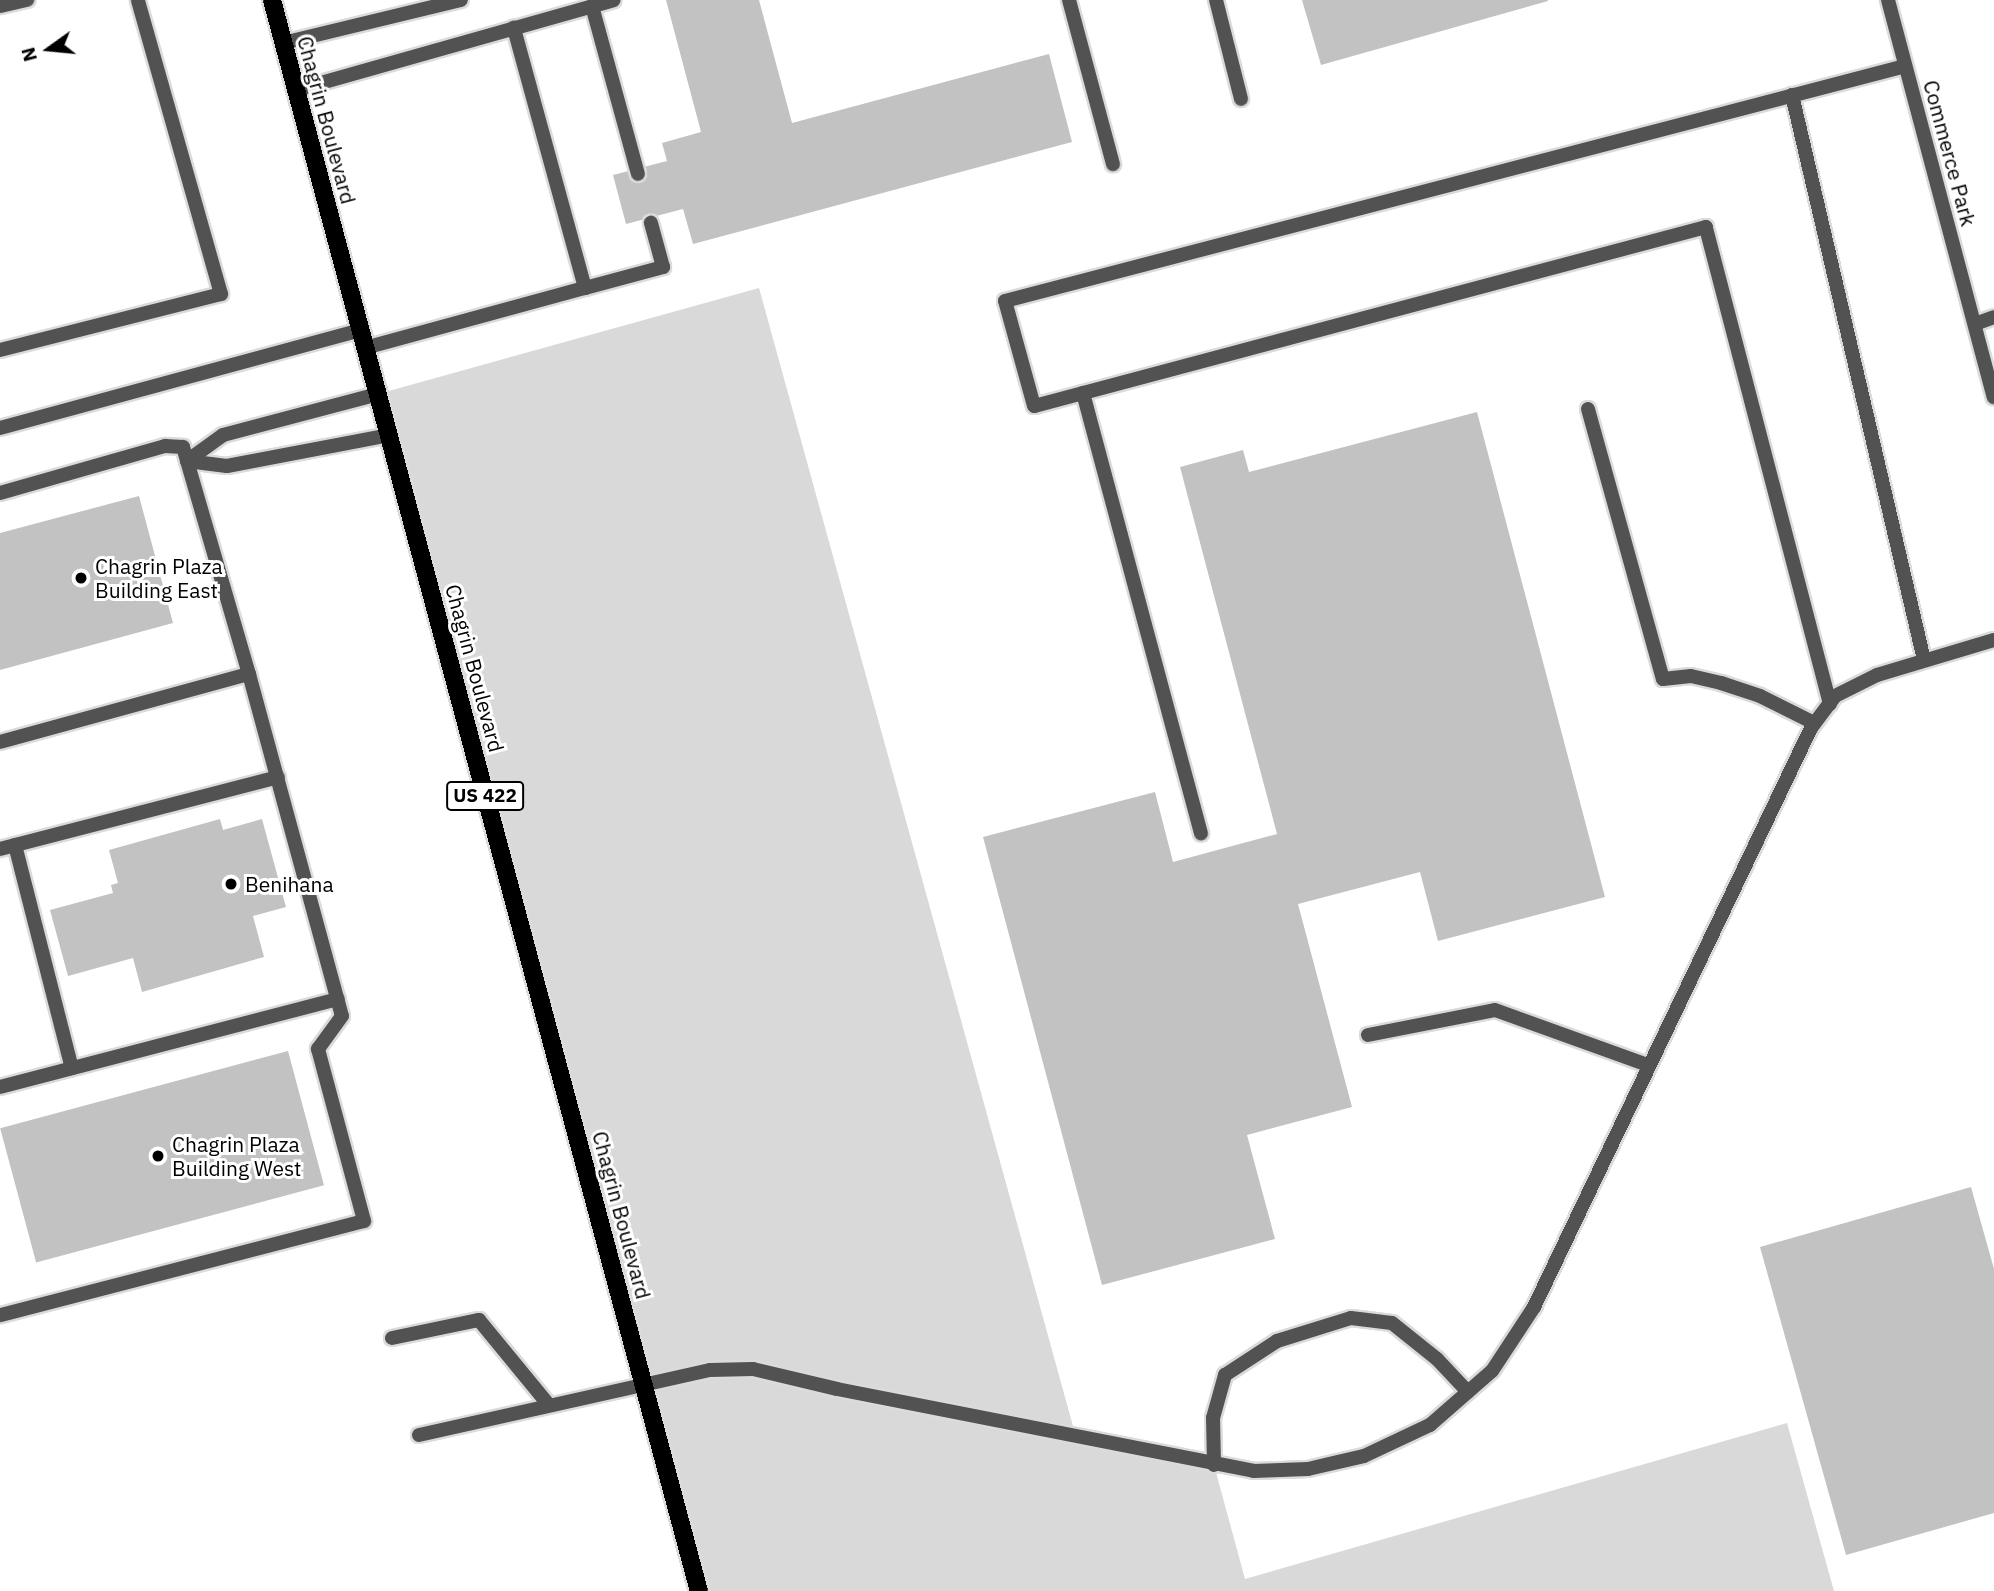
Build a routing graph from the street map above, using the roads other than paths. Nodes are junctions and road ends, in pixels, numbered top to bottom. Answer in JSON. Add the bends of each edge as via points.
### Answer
{"nodes":[{"id":1,"x":27,"y":0,"type":"edge"},
{"id":2,"x":138,"y":0,"type":"edge"},
{"id":3,"x":272,"y":0,"type":"edge"},
{"id":4,"x":461,"y":0,"type":"edge"},
{"id":5,"x":613,"y":0,"type":"edge"},
{"id":6,"x":1069,"y":0,"type":"edge"},
{"id":7,"x":1216,"y":0,"type":"edge"},
{"id":8,"x":1888,"y":0,"type":"edge"},
{"id":9,"x":1,"y":4,"type":"edge"},
{"id":10,"x":406,"y":6,"type":"edge"},
{"id":11,"x":592,"y":6,"type":"junction"},
{"id":12,"x":514,"y":28,"type":"junction"},
{"id":13,"x":283,"y":43,"type":"junction"},
{"id":14,"x":1905,"y":66,"type":"junction"},
{"id":15,"x":296,"y":90,"type":"junction"},
{"id":16,"x":1792,"y":95,"type":"junction"},
{"id":17,"x":1241,"y":99,"type":"dead end"},
{"id":18,"x":1113,"y":164,"type":"dead end"},
{"id":19,"x":638,"y":174,"type":"dead end"},
{"id":20,"x":651,"y":223,"type":"dead end"},
{"id":21,"x":585,"y":288,"type":"junction"},
{"id":22,"x":1994,"y":317,"type":"edge"},
{"id":23,"x":1975,"y":324,"type":"junction"},
{"id":24,"x":360,"y":330,"type":"junction"},
{"id":25,"x":365,"y":348,"type":"junction"},
{"id":26,"x":0,"y":350,"type":"edge"},
{"id":27,"x":1083,"y":393,"type":"junction"},
{"id":28,"x":378,"y":394,"type":"junction"},
{"id":29,"x":1994,"y":397,"type":"edge"},
{"id":30,"x":1588,"y":409,"type":"dead end"},
{"id":31,"x":0,"y":428,"type":"edge"},
{"id":32,"x":389,"y":435,"type":"junction"},
{"id":33,"x":187,"y":461,"type":"junction"},
{"id":34,"x":0,"y":493,"type":"edge"},
{"id":35,"x":1994,"y":640,"type":"edge"},
{"id":36,"x":1924,"y":660,"type":"junction"},
{"id":37,"x":249,"y":674,"type":"junction"},
{"id":38,"x":1830,"y":704,"type":"junction"},
{"id":39,"x":1814,"y":723,"type":"junction"},
{"id":40,"x":0,"y":742,"type":"edge"},
{"id":41,"x":278,"y":777,"type":"junction"},
{"id":42,"x":1201,"y":833,"type":"dead end"},
{"id":43,"x":15,"y":845,"type":"junction"},
{"id":44,"x":0,"y":849,"type":"edge"},
{"id":45,"x":338,"y":999,"type":"junction"},
{"id":46,"x":1368,"y":1035,"type":"dead end"},
{"id":47,"x":1648,"y":1065,"type":"junction"},
{"id":48,"x":72,"y":1068,"type":"junction"},
{"id":49,"x":0,"y":1087,"type":"edge"},
{"id":50,"x":0,"y":1315,"type":"edge"},
{"id":51,"x":392,"y":1338,"type":"dead end"},
{"id":52,"x":645,"y":1387,"type":"junction"},
{"id":53,"x":1468,"y":1392,"type":"junction"},
{"id":54,"x":548,"y":1404,"type":"junction"},
{"id":55,"x":419,"y":1435,"type":"dead end"},
{"id":56,"x":1214,"y":1465,"type":"junction"},
{"id":57,"x":699,"y":1591,"type":"edge"}],
"edges":[{"from":1,"to":9,"type":"street"},
{"from":2,"to":26,"type":"street","via":[[221,294]]},
{"from":3,"to":13,"type":"main road","name":"Chagrin Boulevard","number":"US 422"},
{"from":4,"to":10,"type":"street"},
{"from":5,"to":11,"type":"street"},
{"from":6,"to":18,"type":"street"},
{"from":7,"to":17,"type":"street"},
{"from":8,"to":14,"type":"street","name":"Commerce Park"},
{"from":10,"to":13,"type":"street"},
{"from":11,"to":12,"type":"street"},
{"from":11,"to":19,"type":"street"},
{"from":12,"to":15,"type":"street"},
{"from":12,"to":21,"type":"street"},
{"from":13,"to":15,"type":"main road","name":"Chagrin Boulevard","number":"US 422"},
{"from":14,"to":16,"type":"street"},
{"from":14,"to":23,"type":"street","name":"Commerce Park"},
{"from":15,"to":24,"type":"main road","name":"Chagrin Boulevard","number":"US 422"},
{"from":16,"to":27,"type":"street","via":[[1005,301],[1034,406]]},
{"from":16,"to":36,"type":"street"},
{"from":20,"to":21,"type":"street","via":[[663,267]]},
{"from":21,"to":25,"type":"street"},
{"from":22,"to":23,"type":"street"},
{"from":23,"to":29,"type":"street","name":"Commerce Park"},
{"from":24,"to":25,"type":"main road","name":"Chagrin Boulevard","number":"US 422"},
{"from":24,"to":31,"type":"street"},
{"from":25,"to":28,"type":"main road","name":"Chagrin Boulevard","number":"US 422"},
{"from":27,"to":38,"type":"street","via":[[1706,227]]},
{"from":27,"to":42,"type":"street"},
{"from":28,"to":32,"type":"main road","name":"Chagrin Boulevard","number":"US 422"},
{"from":28,"to":33,"type":"street","via":[[223,435]]},
{"from":30,"to":39,"type":"street","via":[[1663,678],[1691,676],[1721,683]]},
{"from":32,"to":33,"type":"street","via":[[227,467]]},
{"from":32,"to":52,"type":"main road","name":"Chagrin Boulevard","number":"US 422"},
{"from":33,"to":34,"type":"street","via":[[183,447],[165,446]]},
{"from":33,"to":37,"type":"street"},
{"from":35,"to":36,"type":"street"},
{"from":36,"to":38,"type":"street","via":[[1877,675],[1835,696]]},
{"from":37,"to":40,"type":"street"},
{"from":37,"to":41,"type":"street"},
{"from":38,"to":39,"type":"street"},
{"from":39,"to":47,"type":"street"},
{"from":41,"to":43,"type":"street"},
{"from":41,"to":45,"type":"street"},
{"from":43,"to":44,"type":"street"},
{"from":43,"to":48,"type":"street"},
{"from":45,"to":48,"type":"street"},
{"from":45,"to":50,"type":"street","via":[[342,1016],[318,1049],[364,1221]]},
{"from":46,"to":47,"type":"street","via":[[1495,1010]]},
{"from":47,"to":53,"type":"street","via":[[1534,1307],[1492,1371]]},
{"from":48,"to":49,"type":"street"},
{"from":51,"to":54,"type":"street","via":[[479,1320]]},
{"from":52,"to":54,"type":"street"},
{"from":52,"to":56,"type":"street","via":[[710,1370],[753,1369]]},
{"from":52,"to":57,"type":"main road","name":"Chagrin Boulevard","number":"US 422"},
{"from":53,"to":56,"type":"street","via":[[1430,1425],[1364,1456],[1308,1469],[1254,1471]]},
{"from":53,"to":56,"type":"street","via":[[1437,1359],[1392,1323],[1351,1318],[1278,1341],[1225,1375],[1213,1418]]},
{"from":54,"to":55,"type":"street"}]}
